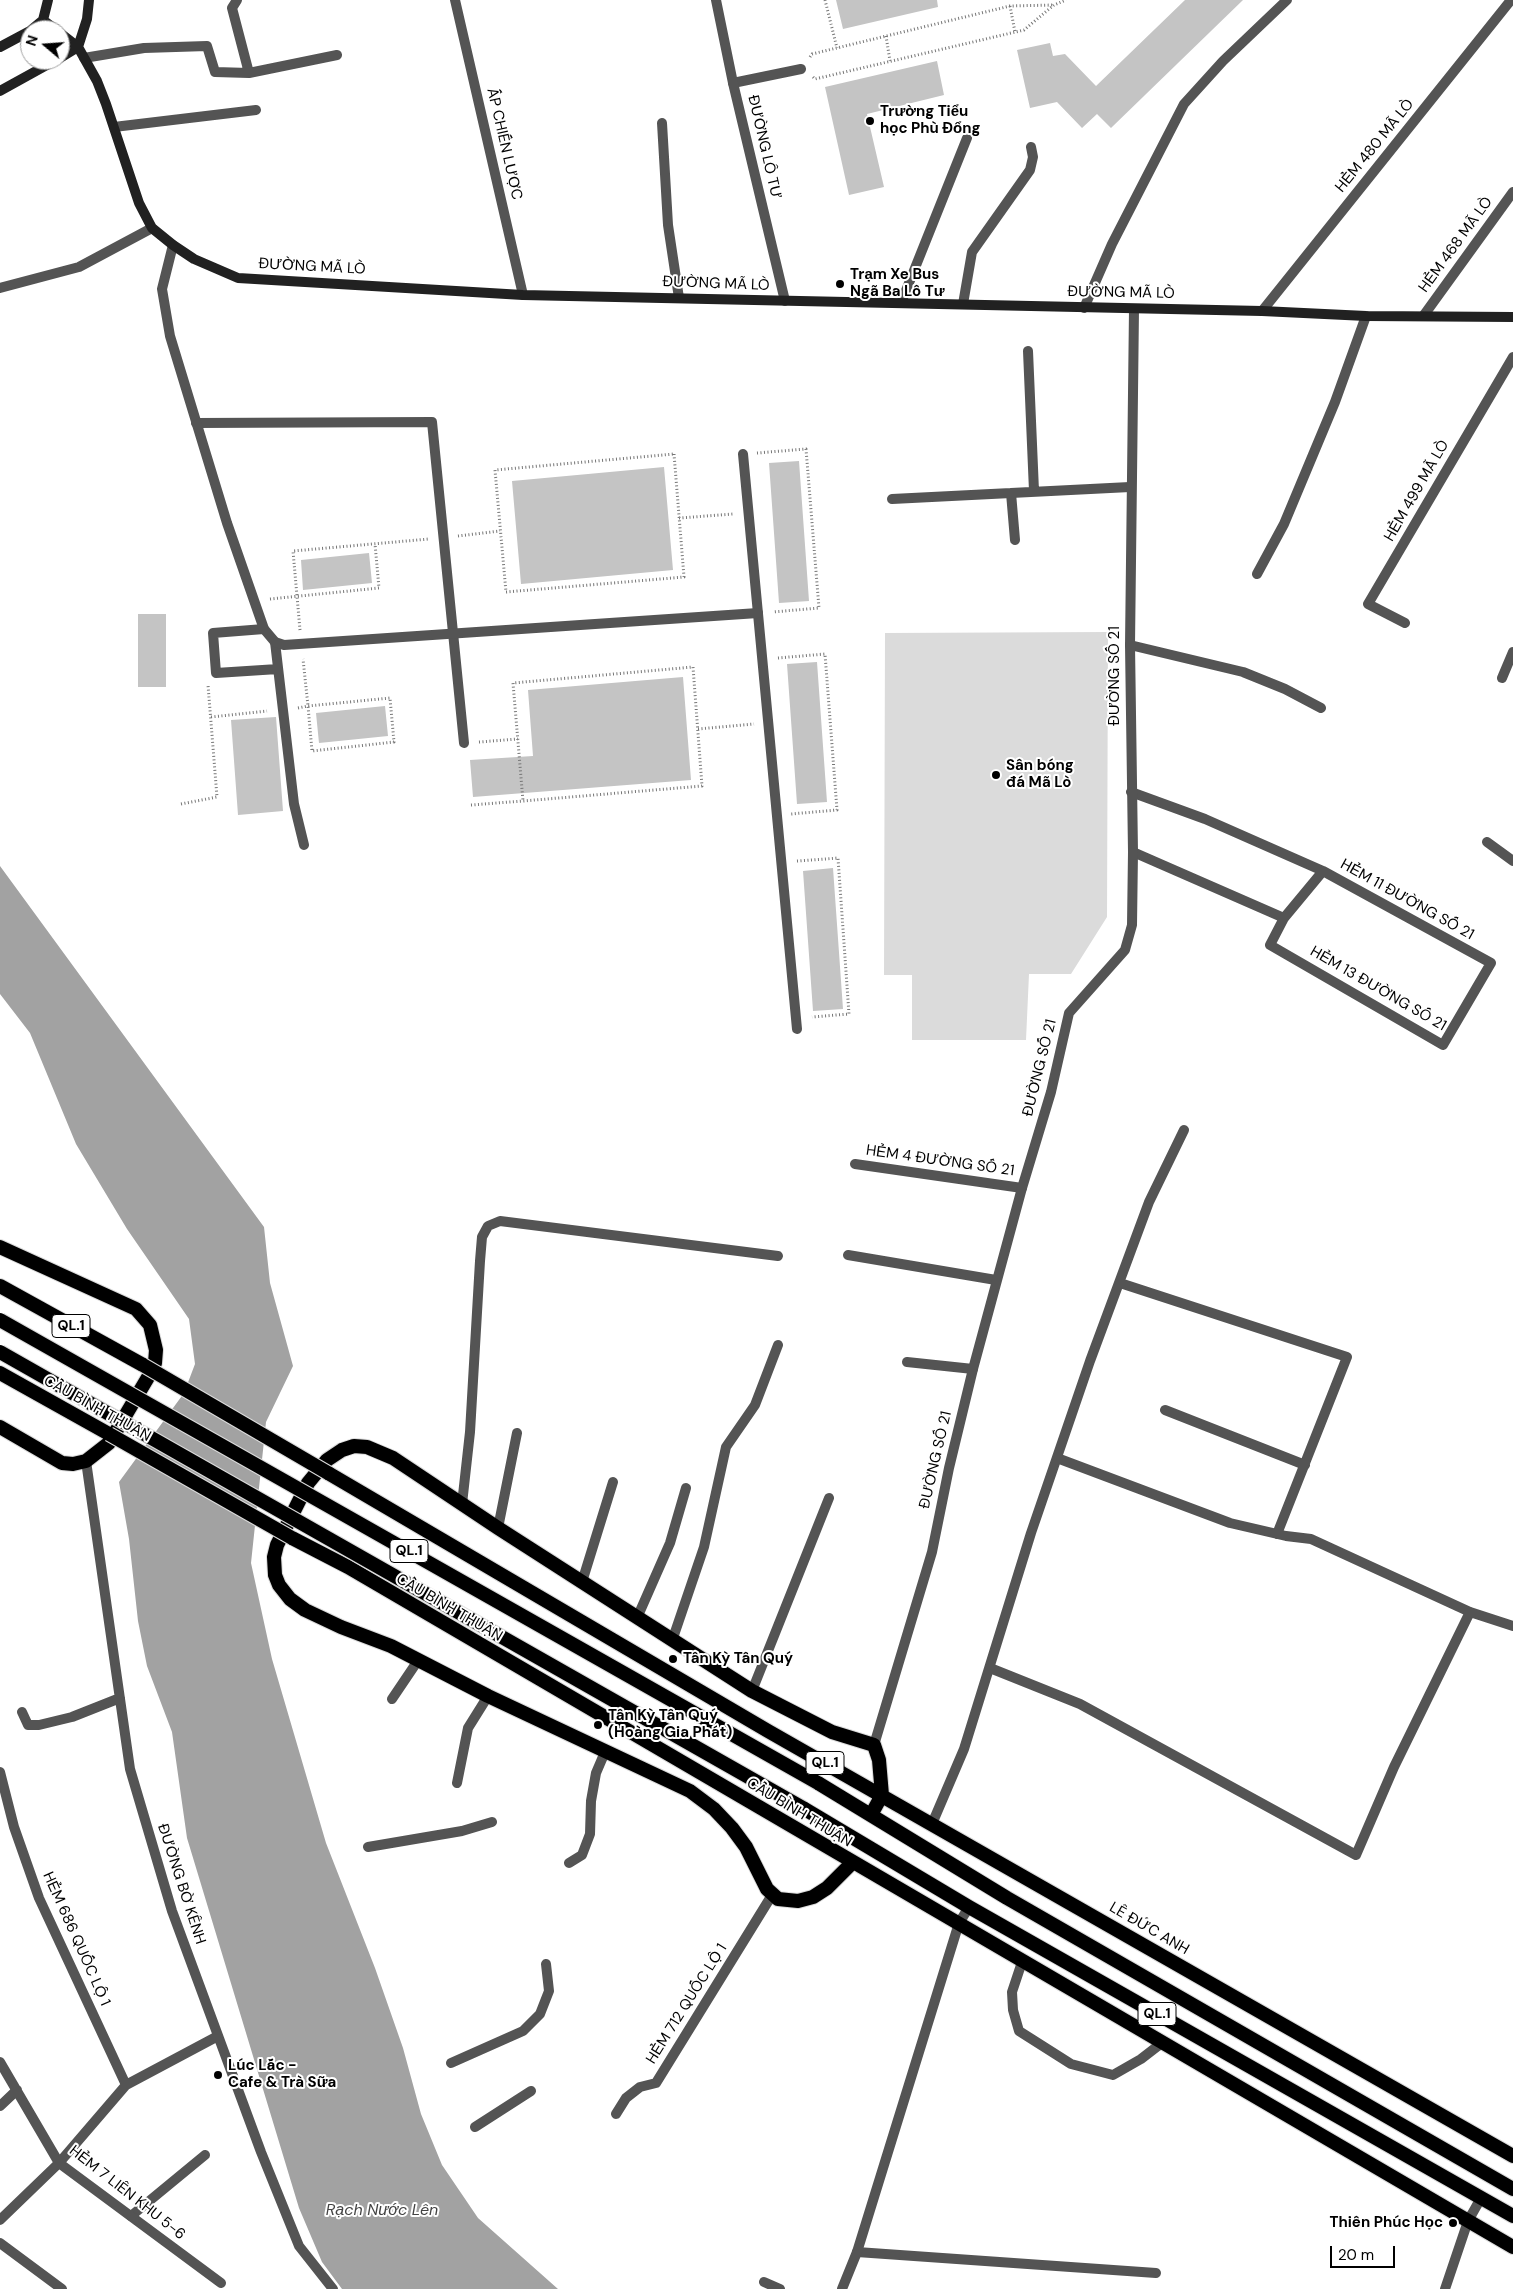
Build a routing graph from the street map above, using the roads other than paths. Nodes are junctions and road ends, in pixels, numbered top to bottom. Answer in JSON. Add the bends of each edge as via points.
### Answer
{"nodes":[{"id":1,"x":48,"y":0,"type":"edge"},
{"id":2,"x":89,"y":0,"type":"edge"},
{"id":3,"x":237,"y":0,"type":"edge"},
{"id":4,"x":456,"y":0,"type":"edge"},
{"id":5,"x":716,"y":0,"type":"edge"},
{"id":6,"x":1287,"y":0,"type":"edge"},
{"id":7,"x":1511,"y":0,"type":"edge"},
{"id":8,"x":43,"y":20,"type":"edge"},
{"id":9,"x":20,"y":36,"type":"edge"},
{"id":10,"x":70,"y":41,"type":"edge"},
{"id":11,"x":0,"y":48,"type":"edge"},
{"id":12,"x":78,"y":48,"type":"junction"},
{"id":13,"x":70,"y":52,"type":"edge"},
{"id":14,"x":337,"y":55,"type":"dead end"},
{"id":15,"x":84,"y":58,"type":"junction"},
{"id":16,"x":801,"y":69,"type":"dead end"},
{"id":17,"x":38,"y":70,"type":"edge"},
{"id":18,"x":249,"y":73,"type":"junction"},
{"id":19,"x":733,"y":83,"type":"junction"},
{"id":20,"x":0,"y":91,"type":"edge"},
{"id":21,"x":256,"y":110,"type":"dead end"},
{"id":22,"x":662,"y":123,"type":"dead end"},
{"id":23,"x":114,"y":127,"type":"junction"},
{"id":24,"x":966,"y":138,"type":"dead end"},
{"id":25,"x":1031,"y":147,"type":"dead end"},
{"id":26,"x":1513,"y":192,"type":"edge"},
{"id":27,"x":152,"y":228,"type":"junction"},
{"id":28,"x":172,"y":245,"type":"junction"},
{"id":29,"x":0,"y":288,"type":"edge"},
{"id":30,"x":523,"y":295,"type":"junction"},
{"id":31,"x":679,"y":298,"type":"junction"},
{"id":32,"x":785,"y":301,"type":"junction"},
{"id":33,"x":901,"y":303,"type":"junction"},
{"id":34,"x":963,"y":304,"type":"junction"},
{"id":35,"x":1084,"y":308,"type":"junction"},
{"id":36,"x":1134,"y":308,"type":"junction"},
{"id":37,"x":1262,"y":311,"type":"junction"},
{"id":38,"x":1366,"y":316,"type":"junction"},
{"id":39,"x":1424,"y":316,"type":"junction"},
{"id":40,"x":1513,"y":317,"type":"edge"},
{"id":41,"x":1028,"y":351,"type":"dead end"},
{"id":42,"x":1513,"y":357,"type":"edge"},
{"id":43,"x":196,"y":423,"type":"junction"},
{"id":44,"x":742,"y":454,"type":"road end"},
{"id":45,"x":1130,"y":487,"type":"junction"},
{"id":46,"x":1034,"y":491,"type":"junction"},
{"id":47,"x":1011,"y":493,"type":"junction"},
{"id":48,"x":892,"y":499,"type":"dead end"},
{"id":49,"x":1015,"y":540,"type":"dead end"},
{"id":50,"x":1257,"y":574,"type":"dead end"},
{"id":51,"x":758,"y":613,"type":"junction"},
{"id":52,"x":1405,"y":623,"type":"dead end"},
{"id":53,"x":264,"y":629,"type":"junction"},
{"id":54,"x":452,"y":633,"type":"junction"},
{"id":55,"x":275,"y":642,"type":"junction"},
{"id":56,"x":1130,"y":645,"type":"junction"},
{"id":57,"x":1513,"y":652,"type":"edge"},
{"id":58,"x":278,"y":669,"type":"junction"},
{"id":59,"x":1502,"y":678,"type":"dead end"},
{"id":60,"x":1321,"y":708,"type":"dead end"},
{"id":61,"x":464,"y":743,"type":"road end"},
{"id":62,"x":1131,"y":792,"type":"junction"},
{"id":63,"x":1487,"y":842,"type":"dead end"},
{"id":64,"x":304,"y":845,"type":"dead end"},
{"id":65,"x":1133,"y":852,"type":"junction"},
{"id":66,"x":1513,"y":861,"type":"edge"},
{"id":67,"x":1323,"y":871,"type":"junction"},
{"id":68,"x":1284,"y":918,"type":"junction"},
{"id":69,"x":1491,"y":963,"type":"joint"},
{"id":70,"x":796,"y":1023,"type":"road end"},
{"id":71,"x":1184,"y":1130,"type":"dead end"},
{"id":72,"x":855,"y":1164,"type":"dead end"},
{"id":73,"x":1022,"y":1188,"type":"junction"},
{"id":74,"x":0,"y":1247,"type":"edge"},
{"id":75,"x":848,"y":1254,"type":"dead end"},
{"id":76,"x":778,"y":1256,"type":"dead end"},
{"id":77,"x":996,"y":1280,"type":"junction"},
{"id":78,"x":1120,"y":1283,"type":"junction"},
{"id":79,"x":0,"y":1286,"type":"edge"},
{"id":80,"x":0,"y":1320,"type":"edge"},
{"id":81,"x":778,"y":1344,"type":"dead end"},
{"id":82,"x":0,"y":1352,"type":"edge"},
{"id":83,"x":907,"y":1362,"type":"dead end"},
{"id":84,"x":973,"y":1369,"type":"junction"},
{"id":85,"x":0,"y":1373,"type":"edge"},
{"id":86,"x":1165,"y":1410,"type":"dead end"},
{"id":87,"x":0,"y":1426,"type":"edge"},
{"id":88,"x":517,"y":1433,"type":"dead end"},
{"id":89,"x":1057,"y":1458,"type":"junction"},
{"id":90,"x":86,"y":1461,"type":"junction"},
{"id":91,"x":1304,"y":1465,"type":"junction"},
{"id":92,"x":613,"y":1482,"type":"dead end"},
{"id":93,"x":686,"y":1488,"type":"dead end"},
{"id":94,"x":829,"y":1498,"type":"dead end"},
{"id":95,"x":462,"y":1504,"type":"junction"},
{"id":96,"x":498,"y":1528,"type":"junction"},
{"id":97,"x":1278,"y":1534,"type":"junction"},
{"id":98,"x":582,"y":1582,"type":"junction"},
{"id":99,"x":1470,"y":1612,"type":"junction"},
{"id":100,"x":637,"y":1618,"type":"junction"},
{"id":101,"x":1513,"y":1626,"type":"edge"},
{"id":102,"x":672,"y":1641,"type":"junction"},
{"id":103,"x":419,"y":1659,"type":"junction"},
{"id":104,"x":990,"y":1668,"type":"junction"},
{"id":105,"x":752,"y":1692,"type":"junction"},
{"id":106,"x":488,"y":1696,"type":"junction"},
{"id":107,"x":120,"y":1698,"type":"junction"},
{"id":108,"x":392,"y":1700,"type":"dead end"},
{"id":109,"x":22,"y":1712,"type":"dead end"},
{"id":110,"x":874,"y":1745,"type":"junction"},
{"id":111,"x":605,"y":1752,"type":"junction"},
{"id":112,"x":0,"y":1772,"type":"edge"},
{"id":113,"x":457,"y":1783,"type":"dead end"},
{"id":114,"x":882,"y":1795,"type":"junction"},
{"id":115,"x":871,"y":1815,"type":"junction"},
{"id":116,"x":492,"y":1822,"type":"dead end"},
{"id":117,"x":932,"y":1824,"type":"junction"},
{"id":118,"x":368,"y":1847,"type":"dead end"},
{"id":119,"x":568,"y":1863,"type":"dead end"},
{"id":120,"x":852,"y":1863,"type":"junction"},
{"id":121,"x":772,"y":1895,"type":"junction"},
{"id":122,"x":969,"y":1907,"type":"junction"},
{"id":123,"x":960,"y":1923,"type":"junction"},
{"id":124,"x":1022,"y":1962,"type":"junction"},
{"id":125,"x":546,"y":1964,"type":"dead end"},
{"id":126,"x":218,"y":2036,"type":"junction"},
{"id":127,"x":1163,"y":2042,"type":"junction"},
{"id":128,"x":0,"y":2062,"type":"edge"},
{"id":129,"x":452,"y":2063,"type":"dead end"},
{"id":130,"x":126,"y":2085,"type":"junction"},
{"id":131,"x":17,"y":2090,"type":"junction"},
{"id":132,"x":531,"y":2091,"type":"dead end"},
{"id":133,"x":0,"y":2106,"type":"edge"},
{"id":134,"x":1328,"y":2111,"type":"junction"},
{"id":135,"x":616,"y":2114,"type":"dead end"},
{"id":136,"x":475,"y":2127,"type":"dead end"},
{"id":137,"x":1316,"y":2131,"type":"junction"},
{"id":138,"x":205,"y":2155,"type":"dead end"},
{"id":139,"x":1513,"y":2156,"type":"edge"},
{"id":140,"x":59,"y":2163,"type":"junction"},
{"id":141,"x":1513,"y":2190,"type":"edge"},
{"id":142,"x":1481,"y":2198,"type":"junction"},
{"id":143,"x":131,"y":2216,"type":"junction"},
{"id":144,"x":1513,"y":2216,"type":"edge"},
{"id":145,"x":0,"y":2220,"type":"edge"},
{"id":146,"x":1468,"y":2221,"type":"junction"},
{"id":147,"x":0,"y":2244,"type":"edge"},
{"id":148,"x":1513,"y":2247,"type":"edge"},
{"id":149,"x":857,"y":2252,"type":"junction"},
{"id":150,"x":1156,"y":2273,"type":"dead end"},
{"id":151,"x":764,"y":2282,"type":"dead end"},
{"id":152,"x":221,"y":2283,"type":"dead end"},
{"id":153,"x":62,"y":2289,"type":"edge"},
{"id":154,"x":333,"y":2289,"type":"edge"},
{"id":155,"x":780,"y":2289,"type":"edge"},
{"id":156,"x":842,"y":2289,"type":"edge"},
{"id":157,"x":1445,"y":2289,"type":"edge"}],
"edges":[{"from":1,"to":8,"type":"main road"},
{"from":2,"to":12,"type":"main road","via":[[87,20]]},
{"from":3,"to":18,"type":"street","via":[[232,8]]},
{"from":4,"to":30,"type":"street","name":"ẤP CHIẾN LƯỢC"},
{"from":5,"to":19,"type":"street","name":"ĐƯỜNG LÔ TƯ"},
{"from":6,"to":35,"type":"street","via":[[1223,61],[1184,104],[1112,244]]},
{"from":7,"to":37,"type":"street","name":"HẺM 480 MÃ LÒ"},
{"from":9,"to":11,"type":"main road"},
{"from":10,"to":12,"type":"main road","name":"ĐƯỜNG MÃ LÒ"},
{"from":12,"to":13,"type":"main road"},
{"from":12,"to":15,"type":"main road","name":"ĐƯỜNG MÃ LÒ"},
{"from":14,"to":18,"type":"street"},
{"from":15,"to":18,"type":"street","via":[[144,48],[207,46],[215,72]]},
{"from":15,"to":23,"type":"main road","name":"ĐƯỜNG MÃ LÒ","via":[[97,81]]},
{"from":16,"to":19,"type":"street"},
{"from":17,"to":20,"type":"main road"},
{"from":19,"to":32,"type":"street","name":"ĐƯỜNG LÔ TƯ"},
{"from":21,"to":23,"type":"street"},
{"from":22,"to":31,"type":"street","via":[[668,225]]},
{"from":23,"to":27,"type":"main road","name":"ĐƯỜNG MÃ LÒ","via":[[139,203]]},
{"from":24,"to":33,"type":"street"},
{"from":25,"to":34,"type":"street","via":[[1030,170],[972,252]]},
{"from":26,"to":39,"type":"street","name":"HẺM 468 MÃ LÒ"},
{"from":27,"to":28,"type":"main road","name":"ĐƯỜNG MÃ LÒ"},
{"from":27,"to":29,"type":"street","via":[[79,267]]},
{"from":28,"to":30,"type":"main road","name":"ĐƯỜNG MÃ LÒ","via":[[194,259],[238,278]]},
{"from":28,"to":43,"type":"street","via":[[162,289],[170,336]]},
{"from":30,"to":31,"type":"main road","name":"ĐƯỜNG MÃ LÒ"},
{"from":31,"to":32,"type":"main road","name":"ĐƯỜNG MÃ LÒ"},
{"from":32,"to":33,"type":"main road","name":"ĐƯỜNG MÃ LÒ"},
{"from":33,"to":34,"type":"main road","name":"ĐƯỜNG MÃ LÒ"},
{"from":34,"to":35,"type":"main road","name":"ĐƯỜNG MÃ LÒ"},
{"from":35,"to":36,"type":"main road","name":"ĐƯỜNG MÃ LÒ"},
{"from":36,"to":37,"type":"main road","name":"ĐƯỜNG MÃ LÒ"},
{"from":36,"to":45,"type":"street","name":"ĐƯỜNG SỐ 21"},
{"from":37,"to":38,"type":"main road","name":"ĐƯỜNG MÃ LÒ"},
{"from":38,"to":39,"type":"main road","name":"ĐƯỜNG MÃ LÒ"},
{"from":38,"to":50,"type":"street","via":[[1284,524]]},
{"from":39,"to":40,"type":"main road","name":"ĐƯỜNG MÃ LÒ"},
{"from":41,"to":46,"type":"street"},
{"from":42,"to":52,"type":"street","name":"HẺM 499 MÃ LÒ","via":[[1368,604]]},
{"from":43,"to":53,"type":"street"},
{"from":43,"to":54,"type":"street","via":[[432,422]]},
{"from":44,"to":51,"type":"street"},
{"from":45,"to":46,"type":"street"},
{"from":45,"to":56,"type":"street","name":"ĐƯỜNG SỐ 21"},
{"from":46,"to":47,"type":"street"},
{"from":47,"to":48,"type":"street"},
{"from":47,"to":49,"type":"street"},
{"from":51,"to":54,"type":"street"},
{"from":51,"to":70,"type":"street"},
{"from":53,"to":55,"type":"street"},
{"from":53,"to":58,"type":"street","via":[[213,632],[216,673]]},
{"from":54,"to":55,"type":"street","via":[[284,645]]},
{"from":54,"to":61,"type":"street"},
{"from":55,"to":58,"type":"street"},
{"from":56,"to":60,"type":"street","via":[[1242,672]]},
{"from":56,"to":62,"type":"street","name":"ĐƯỜNG SỐ 21"},
{"from":57,"to":59,"type":"street"},
{"from":58,"to":64,"type":"street","via":[[294,804]]},
{"from":62,"to":65,"type":"street","name":"ĐƯỜNG SỐ 21"},
{"from":62,"to":67,"type":"street","via":[[1205,819]]},
{"from":63,"to":66,"type":"street"},
{"from":65,"to":68,"type":"street"},
{"from":65,"to":73,"type":"street","name":"ĐƯỜNG SỐ 21","via":[[1132,924],[1125,950],[1069,1013],[1051,1092]]},
{"from":67,"to":68,"type":"street","name":"HẺM 11 ĐƯỜNG SỐ 21"},
{"from":67,"to":69,"type":"street","name":"HẺM 11 ĐƯỜNG SỐ 21"},
{"from":68,"to":69,"type":"street","name":"HẺM 13 ĐƯỜNG SỐ 21","via":[[1270,945],[1442,1045]]},
{"from":71,"to":78,"type":"street","via":[[1149,1202]]},
{"from":72,"to":73,"type":"street","name":"HẺM 4 ĐƯỜNG SỐ 21"},
{"from":73,"to":77,"type":"street","name":"ĐƯỜNG SỐ 21"},
{"from":74,"to":90,"type":"highway","via":[[123,1302],[150,1325],[156,1350],[150,1374],[109,1443]]},
{"from":75,"to":77,"type":"street"},
{"from":76,"to":95,"type":"street","via":[[500,1221],[488,1226],[481,1245],[470,1432]]},
{"from":77,"to":84,"type":"street","name":"ĐƯỜNG SỐ 21"},
{"from":78,"to":89,"type":"street"},
{"from":78,"to":91,"type":"street","via":[[1347,1357]]},
{"from":79,"to":114,"type":"highway","name":"LÊ ĐỨC ANH","number":"QL.1","bridge":true,"via":[[143,1365]]},
{"from":80,"to":115,"type":"highway","name":"CẦU BÌNH THUẬN","number":"QL.1","bridge":true},
{"from":81,"to":102,"type":"street","via":[[755,1405],[726,1447],[704,1547]]},
{"from":82,"to":122,"type":"highway","name":"CẦU BÌNH THUẬN","number":"QL.1","bridge":true,"via":[[803,1808]]},
{"from":83,"to":84,"type":"street"},
{"from":84,"to":110,"type":"street","name":"ĐƯỜNG SỐ 21","via":[[932,1552]]},
{"from":85,"to":120,"type":"highway","name":"CẦU BÌNH THUẬN","number":"QL.1","bridge":true,"via":[[348,1567]]},
{"from":86,"to":91,"type":"street"},
{"from":87,"to":90,"type":"highway","via":[[62,1463]]},
{"from":88,"to":96,"type":"street"},
{"from":89,"to":97,"type":"street","via":[[1230,1522]]},
{"from":89,"to":104,"type":"street"},
{"from":90,"to":107,"type":"street","name":"ĐƯỜNG BỜ KÊNH"},
{"from":91,"to":97,"type":"street"},
{"from":92,"to":98,"type":"street"},
{"from":93,"to":100,"type":"street","via":[[670,1543]]},
{"from":94,"to":105,"type":"street"},
{"from":95,"to":96,"type":"highway"},
{"from":95,"to":103,"type":"highway","via":[[393,1458],[367,1447],[354,1446],[342,1450],[317,1470],[277,1545],[275,1575],[290,1599],[341,1627]]},
{"from":96,"to":98,"type":"highway"},
{"from":97,"to":99,"type":"street","via":[[1311,1539]]},
{"from":98,"to":100,"type":"highway"},
{"from":99,"to":101,"type":"street"},
{"from":99,"to":104,"type":"street","via":[[1394,1767],[1356,1855],[1080,1704]]},
{"from":100,"to":102,"type":"highway"},
{"from":102,"to":105,"type":"highway"},
{"from":103,"to":106,"type":"highway"},
{"from":103,"to":108,"type":"street"},
{"from":104,"to":117,"type":"street","via":[[964,1749]]},
{"from":105,"to":110,"type":"highway","via":[[832,1732]]},
{"from":106,"to":111,"type":"highway"},
{"from":106,"to":113,"type":"street","via":[[468,1728]]},
{"from":107,"to":109,"type":"street","via":[[72,1717],[39,1724],[28,1725]]},
{"from":107,"to":126,"type":"street","name":"ĐƯỜNG BỜ KÊNH","via":[[130,1770],[172,1911]]},
{"from":110,"to":114,"type":"highway","via":[[879,1760]]},
{"from":111,"to":119,"type":"street","via":[[596,1773],[590,1834],[582,1855]]},
{"from":111,"to":121,"type":"highway","via":[[690,1791],[714,1809],[746,1847]]},
{"from":112,"to":130,"type":"street","name":"HẺM 686 QUỐC LỘ 1","via":[[14,1827],[39,1898]]},
{"from":114,"to":115,"type":"highway"},
{"from":114,"to":117,"type":"highway","name":"LÊ ĐỨC ANH","number":"QL.1"},
{"from":115,"to":141,"type":"highway","number":"QL.1","via":[[1006,1898]]},
{"from":116,"to":118,"type":"street","via":[[462,1831]]},
{"from":117,"to":139,"type":"highway","name":"LÊ ĐỨC ANH","number":"QL.1"},
{"from":120,"to":121,"type":"highway","via":[[813,1897],[787,1901]]},
{"from":120,"to":123,"type":"highway","number":"QL.1"},
{"from":121,"to":135,"type":"street","name":"HẺM 712 QUỐC LỘ 1","via":[[656,2083],[640,2087],[626,2098]]},
{"from":122,"to":123,"type":"street"},
{"from":122,"to":134,"type":"highway","number":"QL.1"},
{"from":123,"to":124,"type":"highway","number":"QL.1"},
{"from":123,"to":149,"type":"street"},
{"from":124,"to":127,"type":"highway","number":"QL.1"},
{"from":124,"to":127,"type":"street","via":[[1012,1992],[1019,2031],[1071,2064],[1113,2075]]},
{"from":125,"to":129,"type":"street","via":[[549,1992],[540,2014],[523,2031]]},
{"from":126,"to":130,"type":"street"},
{"from":126,"to":154,"type":"street","name":"ĐƯỜNG BỜ KÊNH","via":[[299,2246]]},
{"from":127,"to":137,"type":"highway","number":"QL.1"},
{"from":128,"to":131,"type":"street","name":"HẺM 7 LIÊN KHU 5-6"},
{"from":130,"to":140,"type":"street"},
{"from":131,"to":133,"type":"street"},
{"from":131,"to":140,"type":"street","name":"HẺM 7 LIÊN KHU 5-6"},
{"from":132,"to":136,"type":"street"},
{"from":134,"to":137,"type":"highway"},
{"from":134,"to":142,"type":"highway","number":"QL.1"},
{"from":137,"to":146,"type":"highway","number":"QL.1"},
{"from":138,"to":143,"type":"street"},
{"from":140,"to":143,"type":"street","name":"HẺM 7 LIÊN KHU 5-6"},
{"from":140,"to":145,"type":"street"},
{"from":142,"to":144,"type":"highway","number":"QL.1"},
{"from":142,"to":146,"type":"street"},
{"from":143,"to":152,"type":"street","name":"HẺM 7 LIÊN KHU 5-6"},
{"from":146,"to":148,"type":"highway","number":"QL.1"},
{"from":146,"to":157,"type":"street"},
{"from":147,"to":153,"type":"street"},
{"from":149,"to":150,"type":"street"},
{"from":149,"to":156,"type":"street"},
{"from":151,"to":155,"type":"street"}]}
